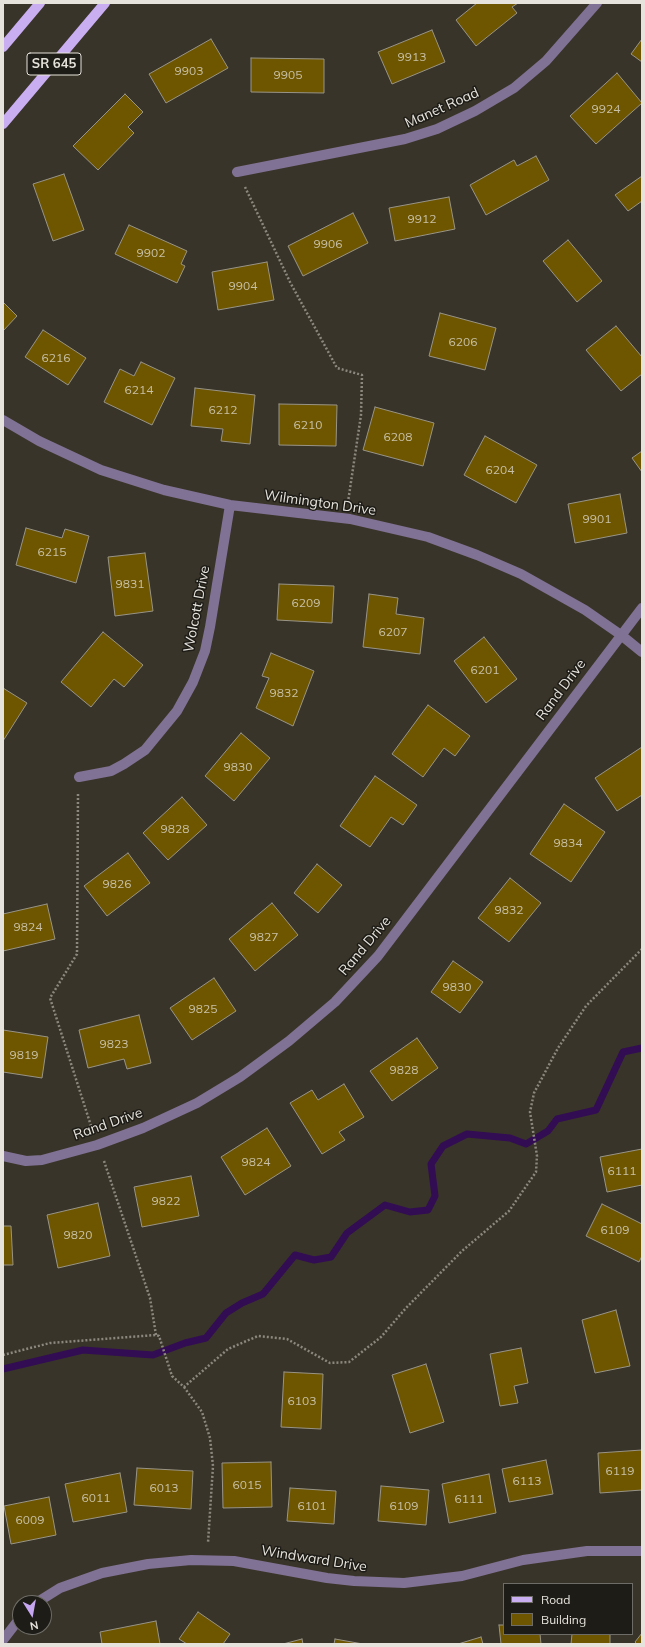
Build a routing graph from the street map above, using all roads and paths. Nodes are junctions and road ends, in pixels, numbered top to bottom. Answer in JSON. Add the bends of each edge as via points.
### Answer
{"nodes":[{"id":1,"x":40,"y":3,"type":"edge"},
{"id":2,"x":105,"y":3,"type":"edge"},
{"id":3,"x":597,"y":3,"type":"edge"},
{"id":4,"x":3,"y":47,"type":"edge"},
{"id":5,"x":3,"y":124,"type":"edge"},
{"id":6,"x":237,"y":172,"type":"joint"},
{"id":7,"x":3,"y":420,"type":"edge"},
{"id":8,"x":230,"y":505,"type":"junction"},
{"id":9,"x":347,"y":518,"type":"junction"},
{"id":10,"x":642,"y":608,"type":"edge"},
{"id":11,"x":621,"y":635,"type":"junction"},
{"id":12,"x":642,"y":652,"type":"edge"},
{"id":13,"x":79,"y":777,"type":"joint"},
{"id":14,"x":642,"y":949,"type":"edge"},
{"id":15,"x":97,"y":1145,"type":"junction"},
{"id":16,"x":3,"y":1156,"type":"edge"},
{"id":17,"x":157,"y":1335,"type":"junction"},
{"id":18,"x":3,"y":1355,"type":"edge"},
{"id":19,"x":184,"y":1387,"type":"junction"},
{"id":20,"x":642,"y":1551,"type":"edge"},
{"id":21,"x":208,"y":1560,"type":"junction"},
{"id":22,"x":49,"y":1595,"type":"edge"},
{"id":23,"x":12,"y":1628,"type":"edge"},
{"id":24,"x":3,"y":1640,"type":"edge"}],
"edges":[{"from":1,"to":4,"type":"main road"},
{"from":2,"to":5,"type":"main road","number":"SR 645"},
{"from":3,"to":6,"type":"street","name":"Manet Road","via":[[546,61],[514,88],[437,129],[405,140]]},
{"from":6,"to":9,"type":"path","via":[[290,282],[337,368],[362,375],[361,416]]},
{"from":7,"to":8,"type":"street","name":"Wilmington Drive","via":[[39,441],[101,470],[164,490]]},
{"from":8,"to":9,"type":"street","name":"Wilmington Drive"},
{"from":8,"to":13,"type":"street","name":"Wolcott Drive","via":[[205,651],[190,688],[177,711],[145,750],[111,771]]},
{"from":9,"to":11,"type":"street","name":"Wilmington Drive","via":[[428,537],[477,554],[521,574],[584,610]]},
{"from":10,"to":11,"type":"street","name":"Rand Drive"},
{"from":11,"to":12,"type":"street","name":"Wilmington Drive"},
{"from":11,"to":15,"type":"street","name":"Rand Drive","via":[[378,956],[335,1002],[289,1041],[234,1081],[197,1103],[143,1128]]},
{"from":13,"to":15,"type":"path","via":[[77,954],[50,998]]},
{"from":14,"to":19,"type":"path","via":[[586,1006],[558,1048],[534,1093],[530,1112],[537,1156],[536,1172],[509,1211],[462,1252],[406,1308],[381,1338],[349,1362],[330,1363],[287,1338],[258,1336],[228,1349]]},
{"from":15,"to":16,"type":"street","name":"Rand Drive","via":[[42,1160],[26,1161]]},
{"from":15,"to":17,"type":"path","via":[[150,1298]]},
{"from":17,"to":18,"type":"path","via":[[50,1343]]},
{"from":17,"to":19,"type":"path","via":[[172,1376]]},
{"from":19,"to":21,"type":"path","via":[[202,1412],[210,1438],[213,1466]]},
{"from":20,"to":21,"type":"street","name":"Windward Drive","via":[[587,1551],[523,1560],[462,1576],[404,1583],[327,1578],[255,1564]]},
{"from":21,"to":22,"type":"street","name":"Windward Drive","via":[[148,1564],[102,1573],[60,1588]]},
{"from":23,"to":24,"type":"street"}]}
